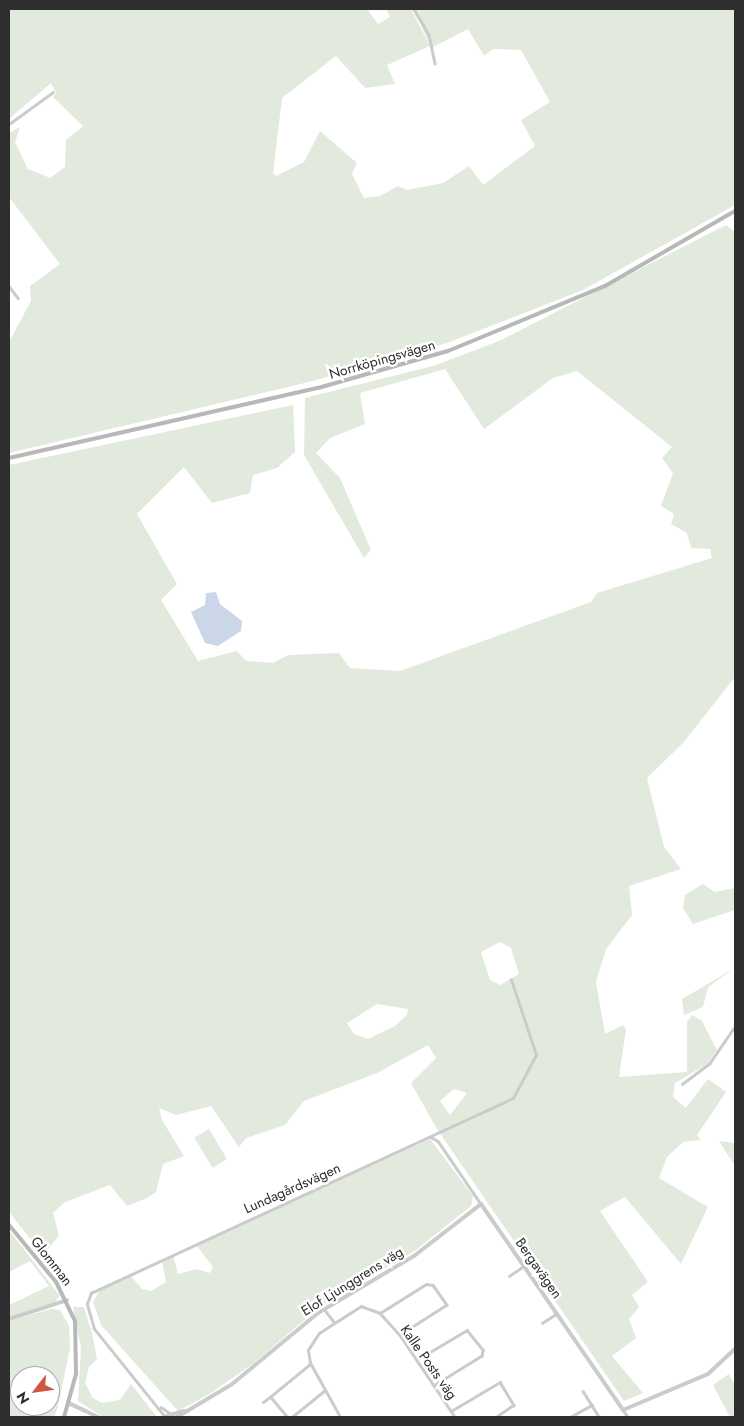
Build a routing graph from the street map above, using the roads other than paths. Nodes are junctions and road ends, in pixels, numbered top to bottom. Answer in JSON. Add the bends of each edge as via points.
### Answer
{"nodes":[{"id":1,"x":414,"y":9,"type":"edge"},
{"id":2,"x":435,"y":63,"type":"dead end"},
{"id":3,"x":53,"y":92,"type":"dead end"},
{"id":4,"x":9,"y":124,"type":"edge"},
{"id":5,"x":735,"y":211,"type":"edge"},
{"id":6,"x":9,"y":286,"type":"edge"},
{"id":7,"x":18,"y":298,"type":"dead end"},
{"id":8,"x":9,"y":458,"type":"edge"},
{"id":9,"x":511,"y":980,"type":"dead end"},
{"id":10,"x":735,"y":1026,"type":"edge"},
{"id":11,"x":682,"y":1084,"type":"dead end"},
{"id":12,"x":429,"y":1137,"type":"junction"},
{"id":13,"x":481,"y":1204,"type":"junction"},
{"id":14,"x":9,"y":1225,"type":"edge"},
{"id":15,"x":524,"y":1266,"type":"junction"},
{"id":16,"x":509,"y":1276,"type":"dead end"},
{"id":17,"x":434,"y":1278,"type":"dead end"},
{"id":18,"x":431,"y":1283,"type":"junction"},
{"id":19,"x":67,"y":1300,"type":"junction"},
{"id":20,"x":324,"y":1309,"type":"junction"},
{"id":21,"x":380,"y":1313,"type":"junction"},
{"id":22,"x":557,"y":1313,"type":"junction"},
{"id":23,"x":9,"y":1319,"type":"edge"},
{"id":24,"x":334,"y":1322,"type":"junction"},
{"id":25,"x":542,"y":1322,"type":"dead end"},
{"id":26,"x":400,"y":1335,"type":"junction"},
{"id":27,"x":735,"y":1349,"type":"edge"},
{"id":28,"x":418,"y":1359,"type":"junction"},
{"id":29,"x":310,"y":1363,"type":"junction"},
{"id":30,"x":435,"y":1385,"type":"junction"},
{"id":31,"x":324,"y":1391,"type":"junction"},
{"id":32,"x":583,"y":1391,"type":"dead end"},
{"id":33,"x":270,"y":1397,"type":"junction"},
{"id":34,"x":263,"y":1402,"type":"dead end"},
{"id":35,"x":70,"y":1404,"type":"junction"},
{"id":36,"x":592,"y":1405,"type":"junction"},
{"id":37,"x":159,"y":1406,"type":"junction"},
{"id":38,"x":623,"y":1410,"type":"junction"},
{"id":39,"x":451,"y":1411,"type":"junction"},
{"id":40,"x":173,"y":1415,"type":"edge"},
{"id":41,"x":63,"y":1417,"type":"edge"},
{"id":42,"x":98,"y":1417,"type":"edge"},
{"id":43,"x":164,"y":1417,"type":"edge"},
{"id":44,"x":288,"y":1417,"type":"edge"},
{"id":45,"x":292,"y":1417,"type":"edge"},
{"id":46,"x":340,"y":1417,"type":"edge"},
{"id":47,"x":455,"y":1417,"type":"edge"},
{"id":48,"x":497,"y":1417,"type":"edge"},
{"id":49,"x":570,"y":1417,"type":"edge"},
{"id":50,"x":599,"y":1417,"type":"edge"},
{"id":51,"x":628,"y":1417,"type":"edge"}],
"edges":[{"from":1,"to":2,"type":"street","via":[[429,35]]},
{"from":3,"to":4,"type":"street"},
{"from":5,"to":8,"type":"main road","name":"Norrköpingsvägen","via":[[604,286],[448,352],[318,388]]},
{"from":6,"to":7,"type":"street"},
{"from":9,"to":12,"type":"street","name":"Lundagårdsvägen","via":[[536,1055],[533,1064],[512,1098]]},
{"from":10,"to":11,"type":"street","via":[[709,1064]]},
{"from":12,"to":13,"type":"street","name":"Bergavägen","via":[[438,1141]]},
{"from":12,"to":37,"type":"street","name":"Lundagårdsvägen","via":[[94,1289],[87,1304],[94,1329]]},
{"from":13,"to":15,"type":"street","name":"Bergavägen"},
{"from":13,"to":20,"type":"street","name":"Elof Ljunggrens väg","via":[[414,1256]]},
{"from":14,"to":19,"type":"main road","name":"Glomman"},
{"from":15,"to":16,"type":"street"},
{"from":15,"to":22,"type":"street","name":"Bergavägen"},
{"from":17,"to":18,"type":"street"},
{"from":18,"to":21,"type":"street"},
{"from":18,"to":26,"type":"street","via":[[447,1306]]},
{"from":19,"to":23,"type":"street"},
{"from":19,"to":35,"type":"main road","name":"Glomman","via":[[78,1351]]},
{"from":20,"to":24,"type":"street"},
{"from":20,"to":40,"type":"street","name":"Elof Ljunggrens väg","via":[[231,1385]]},
{"from":21,"to":24,"type":"street","via":[[361,1306]]},
{"from":21,"to":26,"type":"street","name":"Kalle Posts väg"},
{"from":22,"to":25,"type":"street"},
{"from":22,"to":38,"type":"street","name":"Bergavägen"},
{"from":24,"to":29,"type":"street","via":[[310,1342]]},
{"from":26,"to":28,"type":"street","name":"Kalle Posts väg"},
{"from":27,"to":38,"type":"street","via":[[708,1374]]},
{"from":28,"to":30,"type":"street","name":"Kalle Posts väg"},
{"from":28,"to":30,"type":"street","via":[[467,1330],[483,1350],[482,1356]]},
{"from":29,"to":31,"type":"street"},
{"from":29,"to":33,"type":"street"},
{"from":30,"to":39,"type":"street","name":"Kalle Posts väg"},
{"from":31,"to":45,"type":"street"},
{"from":31,"to":46,"type":"street"},
{"from":32,"to":36,"type":"street"},
{"from":33,"to":34,"type":"street"},
{"from":33,"to":44,"type":"street"},
{"from":35,"to":41,"type":"main road","name":"Glomman"},
{"from":35,"to":42,"type":"street"},
{"from":36,"to":49,"type":"street"},
{"from":36,"to":50,"type":"street"},
{"from":37,"to":40,"type":"street","name":"Lundagårdsvägen"},
{"from":37,"to":43,"type":"street","name":"Lundagårdsvägen"},
{"from":38,"to":51,"type":"street","name":"Bergavägen"},
{"from":39,"to":47,"type":"street","name":"Kalle Posts väg"},
{"from":39,"to":48,"type":"street","via":[[500,1382],[514,1405]]},
{"from":40,"to":43,"type":"street","name":"Elof Ljunggrens väg"}]}
